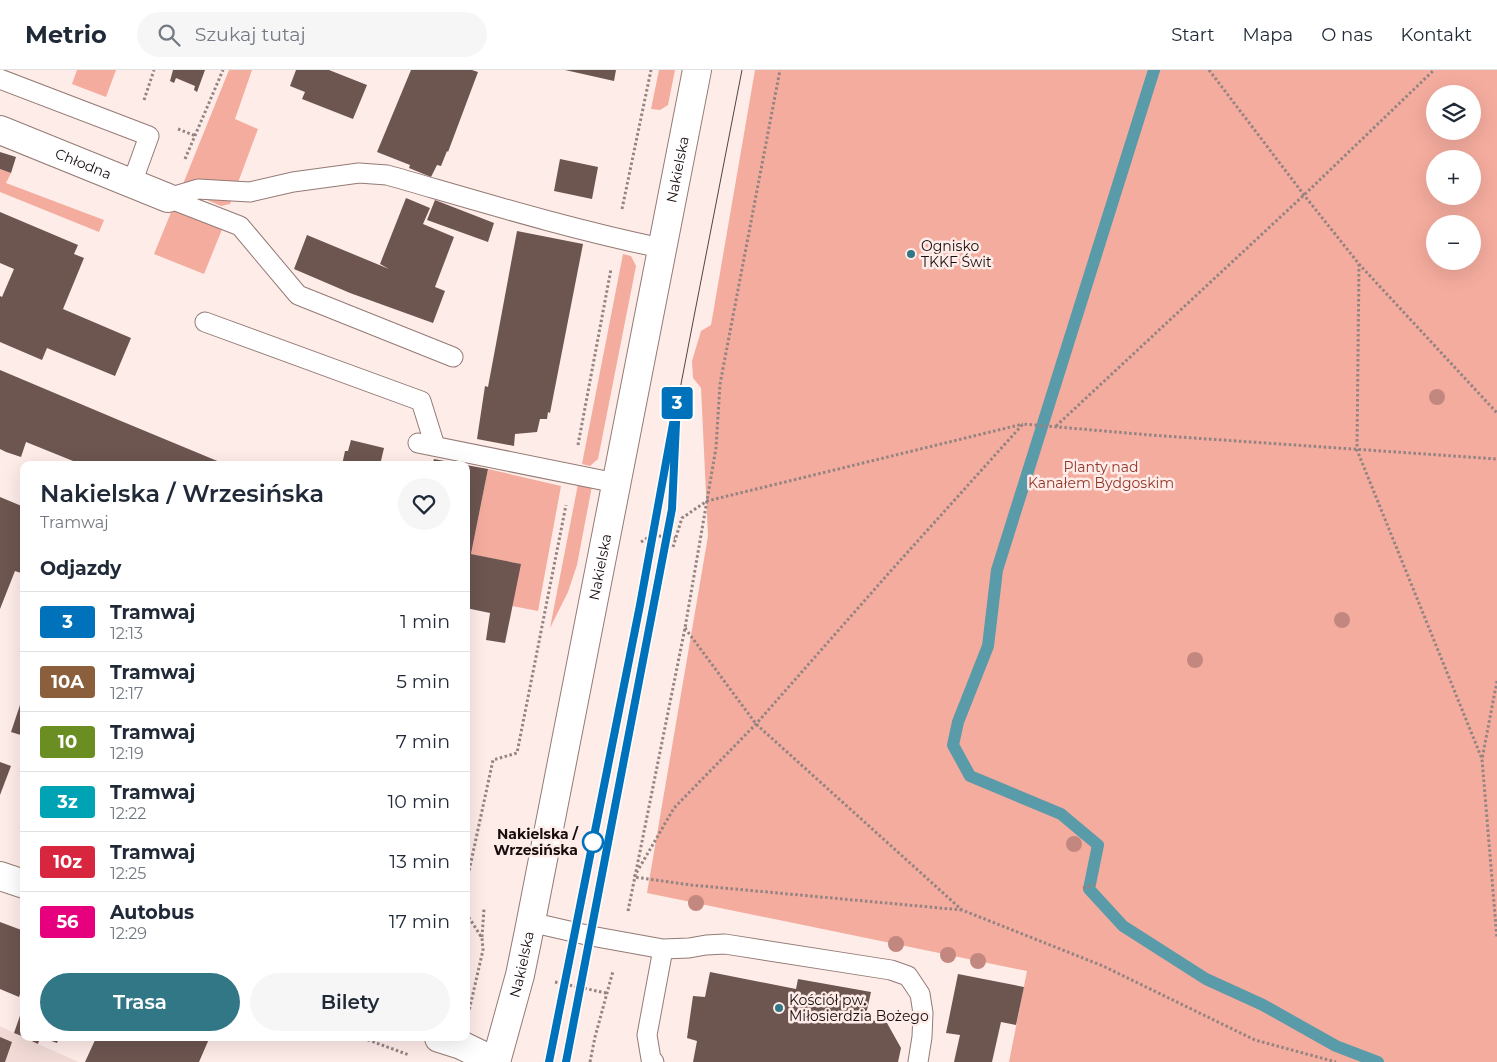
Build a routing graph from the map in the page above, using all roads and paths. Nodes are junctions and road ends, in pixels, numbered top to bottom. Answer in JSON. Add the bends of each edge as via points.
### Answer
{"nodes":[{"id":1,"x":154,"y":70,"type":"edge"},
{"id":2,"x":223,"y":70,"type":"edge"},
{"id":3,"x":697,"y":70,"type":"edge"},
{"id":4,"x":780,"y":70,"type":"edge"},
{"id":5,"x":1209,"y":70,"type":"edge"},
{"id":6,"x":1434,"y":70,"type":"edge"},
{"id":7,"x":0,"y":79,"type":"edge"},
{"id":8,"x":142,"y":106,"type":"dead end"},
{"id":9,"x":0,"y":130,"type":"edge"},
{"id":10,"x":132,"y":183,"type":"junction"},
{"id":11,"x":1304,"y":196,"type":"junction"},
{"id":12,"x":168,"y":198,"type":"junction"},
{"id":13,"x":661,"y":248,"type":"junction"},
{"id":14,"x":1359,"y":264,"type":"junction"},
{"id":15,"x":204,"y":322,"type":"dead end"},
{"id":16,"x":453,"y":357,"type":"dead end"},
{"id":17,"x":1497,"y":413,"type":"edge"},
{"id":18,"x":1025,"y":424,"type":"junction"},
{"id":19,"x":1053,"y":426,"type":"junction"},
{"id":20,"x":1357,"y":450,"type":"junction"},
{"id":21,"x":1497,"y":459,"type":"edge"},
{"id":22,"x":616,"y":483,"type":"junction"},
{"id":23,"x":707,"y":502,"type":"junction"},
{"id":24,"x":675,"y":538,"type":"junction"},
{"id":25,"x":642,"y":542,"type":"dead end"},
{"id":26,"x":673,"y":547,"type":"dead end"},
{"id":27,"x":685,"y":628,"type":"junction"},
{"id":28,"x":1497,"y":681,"type":"edge"},
{"id":29,"x":756,"y":724,"type":"junction"},
{"id":30,"x":1482,"y":759,"type":"junction"},
{"id":31,"x":0,"y":876,"type":"edge"},
{"id":32,"x":634,"y":877,"type":"junction"},
{"id":33,"x":20,"y":883,"type":"edge"},
{"id":34,"x":1096,"y":884,"type":"dead end"},
{"id":35,"x":1083,"y":888,"type":"dead end"},
{"id":36,"x":484,"y":909,"type":"dead end"},
{"id":37,"x":962,"y":910,"type":"junction"},
{"id":38,"x":470,"y":919,"type":"edge"},
{"id":39,"x":530,"y":922,"type":"junction"},
{"id":40,"x":482,"y":938,"type":"junction"},
{"id":41,"x":1497,"y":938,"type":"edge"},
{"id":42,"x":622,"y":942,"type":"junction"},
{"id":43,"x":663,"y":949,"type":"junction"},
{"id":44,"x":470,"y":1008,"type":"edge"},
{"id":45,"x":371,"y":1041,"type":"edge"},
{"id":46,"x":447,"y":1041,"type":"edge"},
{"id":47,"x":416,"y":1058,"type":"dead end"},
{"id":48,"x":496,"y":1062,"type":"edge"},
{"id":49,"x":590,"y":1062,"type":"edge"},
{"id":50,"x":654,"y":1062,"type":"edge"},
{"id":51,"x":918,"y":1062,"type":"edge"},
{"id":52,"x":1336,"y":1062,"type":"edge"}],
"edges":[{"from":1,"to":8,"type":"path"},
{"from":2,"to":12,"type":"path"},
{"from":3,"to":13,"type":"main road","name":"Nakielska"},
{"from":4,"to":23,"type":"path","via":[[720,384],[716,448]]},
{"from":5,"to":11,"type":"path"},
{"from":6,"to":11,"type":"path"},
{"from":7,"to":10,"type":"lane","via":[[149,136]]},
{"from":9,"to":10,"type":"main road","name":"Chłodna"},
{"from":10,"to":12,"type":"main road","name":"Chłodna"},
{"from":11,"to":14,"type":"path"},
{"from":11,"to":19,"type":"path"},
{"from":12,"to":13,"type":"lane","via":[[198,189],[250,192],[359,173],[387,175],[559,224]]},
{"from":12,"to":16,"type":"lane","via":[[240,226],[298,295]]},
{"from":13,"to":22,"type":"main road","name":"Nakielska"},
{"from":14,"to":17,"type":"path"},
{"from":14,"to":20,"type":"path"},
{"from":15,"to":22,"type":"lane","via":[[421,401],[426,444]]},
{"from":18,"to":19,"type":"path"},
{"from":18,"to":23,"type":"path"},
{"from":18,"to":29,"type":"path"},
{"from":19,"to":20,"type":"path"},
{"from":20,"to":21,"type":"path"},
{"from":20,"to":30,"type":"path"},
{"from":22,"to":39,"type":"main road","name":"Nakielska"},
{"from":23,"to":24,"type":"path","via":[[682,518]]},
{"from":23,"to":27,"type":"path"},
{"from":24,"to":25,"type":"path","via":[[652,535]]},
{"from":24,"to":26,"type":"path"},
{"from":27,"to":29,"type":"path"},
{"from":27,"to":32,"type":"path"},
{"from":28,"to":30,"type":"path"},
{"from":29,"to":32,"type":"path","via":[[674,808]]},
{"from":29,"to":37,"type":"path"},
{"from":30,"to":41,"type":"path"},
{"from":31,"to":33,"type":"main road"},
{"from":32,"to":37,"type":"path"},
{"from":32,"to":42,"type":"path"},
{"from":34,"to":35,"type":"path"},
{"from":36,"to":40,"type":"path"},
{"from":37,"to":52,"type":"path","via":[[1103,966],[1255,1040]]},
{"from":38,"to":40,"type":"path"},
{"from":39,"to":42,"type":"lane"},
{"from":39,"to":48,"type":"main road","name":"Nakielska","via":[[520,975]]},
{"from":40,"to":44,"type":"path","via":[[483,950]]},
{"from":42,"to":43,"type":"lane"},
{"from":42,"to":49,"type":"path"},
{"from":43,"to":50,"type":"lane","via":[[647,1035]]},
{"from":43,"to":51,"type":"lane","via":[[725,944],[891,970],[908,976],[920,994],[923,1013]]},
{"from":45,"to":47,"type":"path"},
{"from":46,"to":48,"type":"main road"}]}
